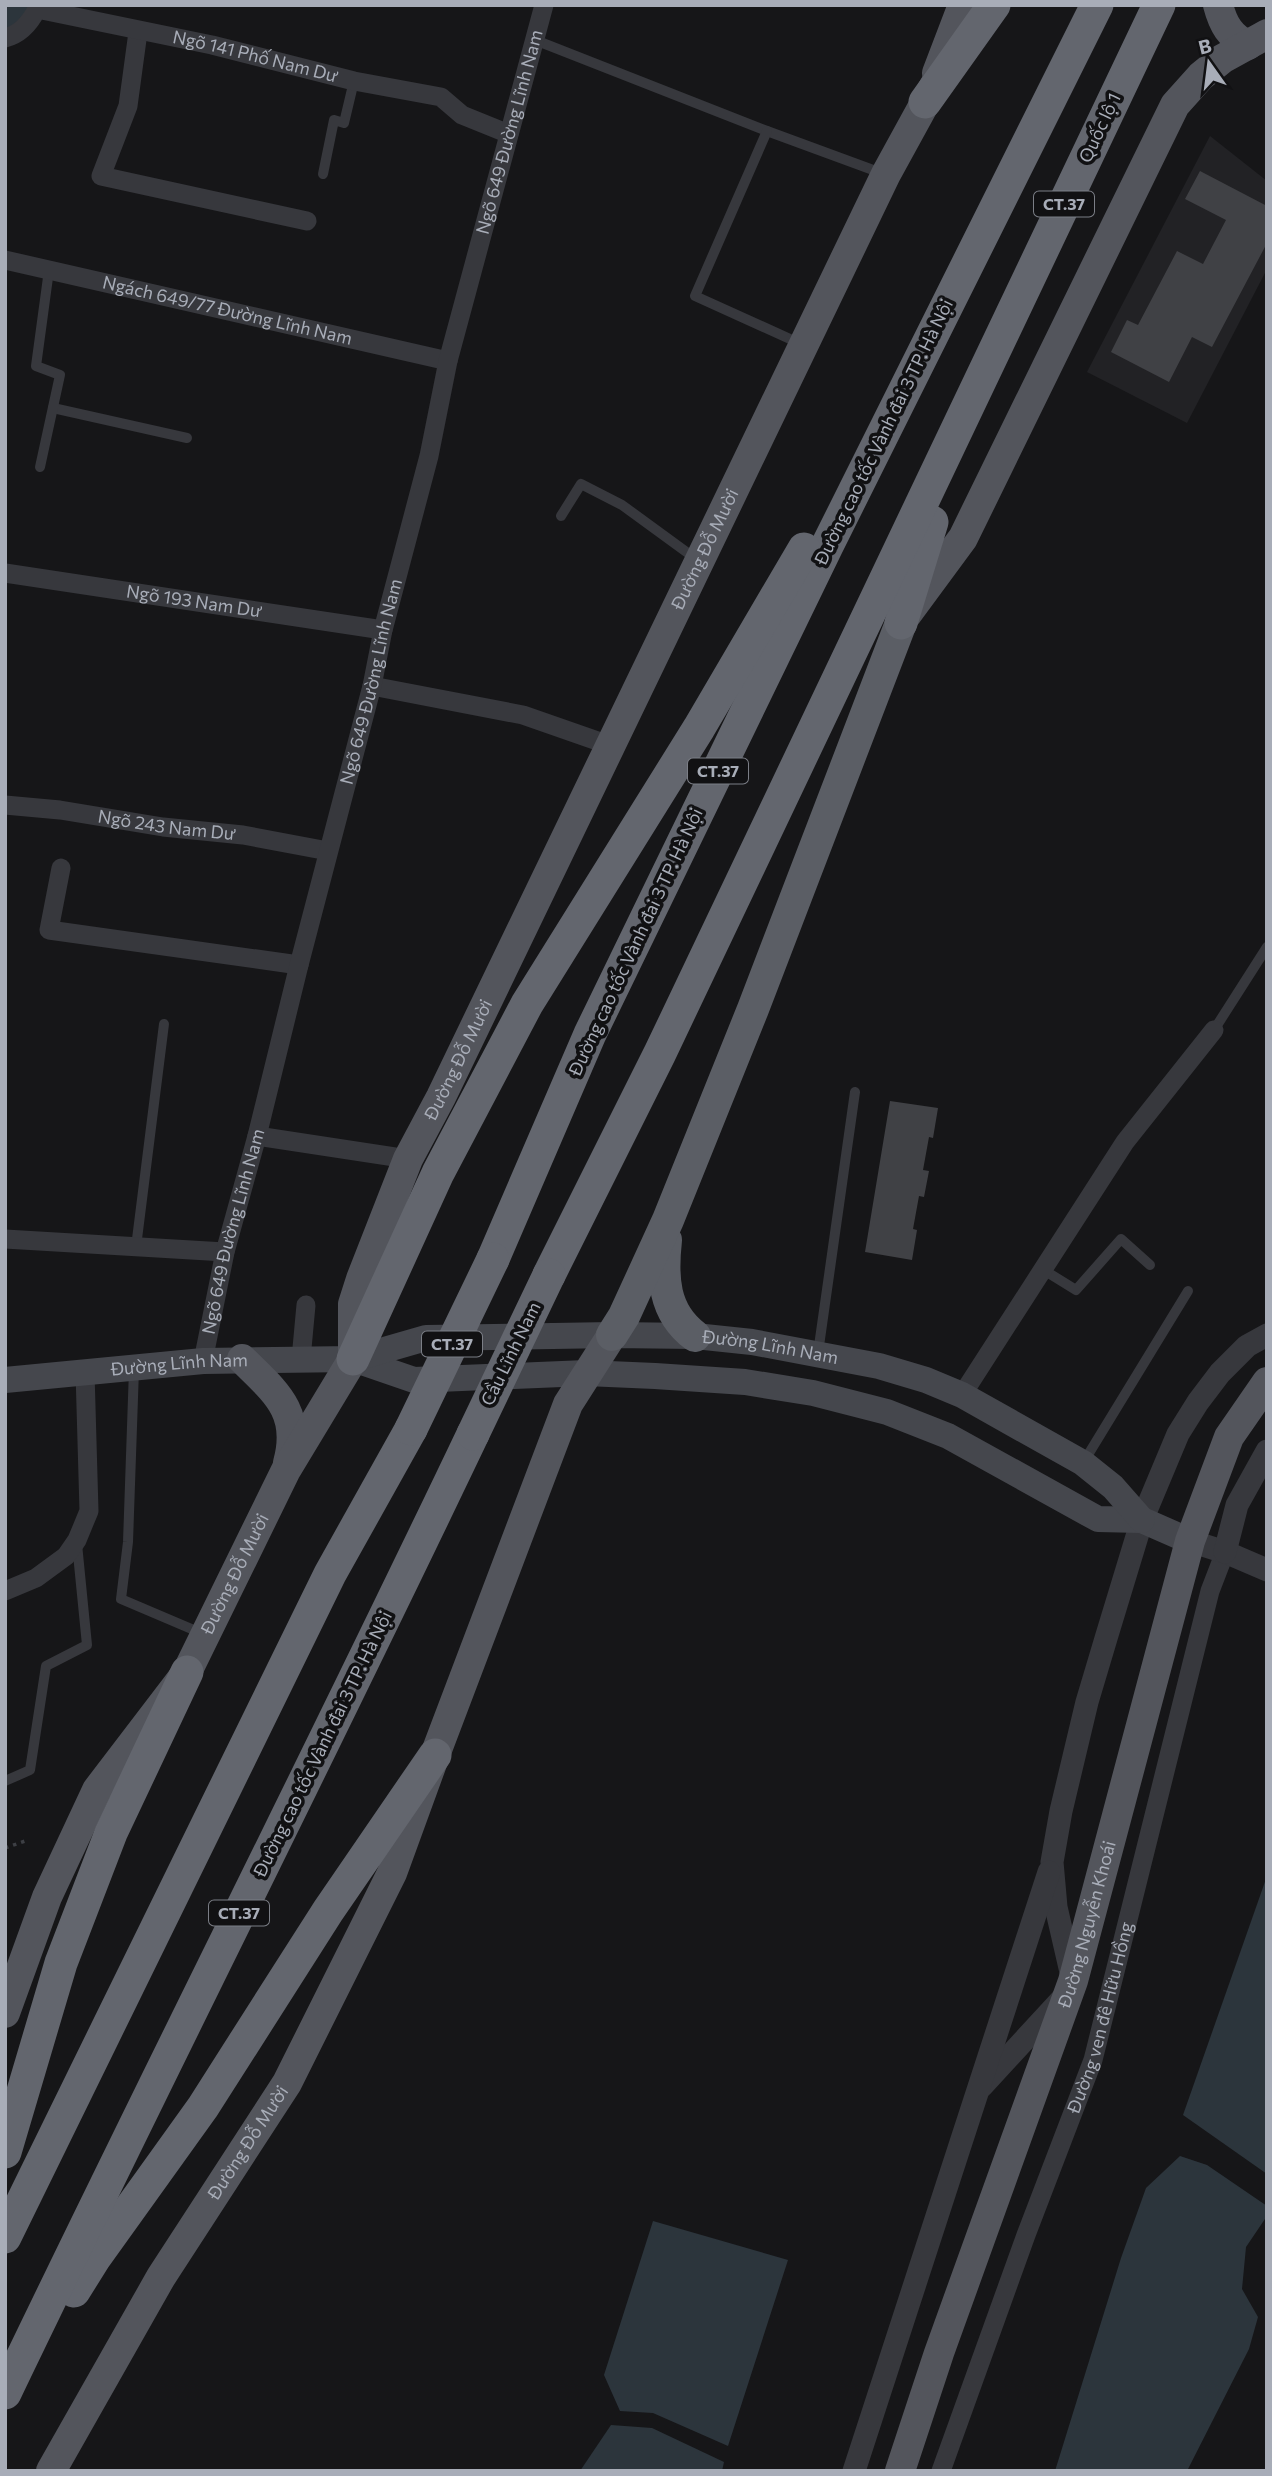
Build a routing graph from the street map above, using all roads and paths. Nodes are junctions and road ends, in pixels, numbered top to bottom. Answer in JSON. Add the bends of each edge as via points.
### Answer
{"nodes":[{"id":1,"x":544,"y":5,"type":"edge"},
{"id":2,"x":964,"y":5,"type":"edge"},
{"id":3,"x":982,"y":5,"type":"edge"},
{"id":4,"x":994,"y":5,"type":"edge"},
{"id":5,"x":1097,"y":5,"type":"edge"},
{"id":6,"x":1159,"y":5,"type":"edge"},
{"id":7,"x":1218,"y":5,"type":"edge"},
{"id":8,"x":37,"y":7,"type":"edge"},
{"id":9,"x":138,"y":32,"type":"junction"},
{"id":10,"x":5,"y":38,"type":"edge"},
{"id":11,"x":1257,"y":39,"type":"edge"},
{"id":12,"x":535,"y":40,"type":"junction"},
{"id":13,"x":354,"y":81,"type":"junction"},
{"id":14,"x":925,"y":102,"type":"junction"},
{"id":15,"x":767,"y":131,"type":"junction"},
{"id":16,"x":509,"y":134,"type":"junction"},
{"id":17,"x":323,"y":174,"type":"dead end"},
{"id":18,"x":886,"y":174,"type":"junction"},
{"id":19,"x":307,"y":221,"type":"dead end"},
{"id":20,"x":5,"y":260,"type":"edge"},
{"id":21,"x":49,"y":270,"type":"junction"},
{"id":22,"x":955,"y":290,"type":"junction"},
{"id":23,"x":804,"y":346,"type":"junction"},
{"id":24,"x":449,"y":361,"type":"junction"},
{"id":25,"x":970,"y":403,"type":"junction"},
{"id":26,"x":53,"y":408,"type":"junction"},
{"id":27,"x":187,"y":438,"type":"dead end"},
{"id":28,"x":40,"y":467,"type":"dead end"},
{"id":29,"x":561,"y":516,"type":"dead end"},
{"id":30,"x":699,"y":561,"type":"junction"},
{"id":31,"x":5,"y":573,"type":"edge"},
{"id":32,"x":901,"y":623,"type":"junction"},
{"id":33,"x":383,"y":630,"type":"junction"},
{"id":34,"x":372,"y":686,"type":"junction"},
{"id":35,"x":609,"y":745,"type":"junction"},
{"id":36,"x":5,"y":805,"type":"edge"},
{"id":37,"x":328,"y":851,"type":"junction"},
{"id":38,"x":61,"y":868,"type":"dead end"},
{"id":39,"x":1267,"y":947,"type":"edge"},
{"id":40,"x":299,"y":965,"type":"junction"},
{"id":41,"x":164,"y":1024,"type":"dead end"},
{"id":42,"x":1214,"y":1030,"type":"joint"},
{"id":43,"x":855,"y":1092,"type":"dead end"},
{"id":44,"x":257,"y":1136,"type":"junction"},
{"id":45,"x":408,"y":1159,"type":"junction"},
{"id":46,"x":668,"y":1220,"type":"junction"},
{"id":47,"x":5,"y":1239,"type":"edge"},
{"id":48,"x":136,"y":1247,"type":"junction"},
{"id":49,"x":225,"y":1251,"type":"junction"},
{"id":50,"x":1150,"y":1265,"type":"dead end"},
{"id":51,"x":1042,"y":1269,"type":"junction"},
{"id":52,"x":1188,"y":1291,"type":"dead end"},
{"id":53,"x":306,"y":1305,"type":"dead end"},
{"id":54,"x":611,"y":1335,"type":"junction"},
{"id":55,"x":1267,"y":1335,"type":"edge"},
{"id":56,"x":695,"y":1336,"type":"junction"},
{"id":57,"x":818,"y":1353,"type":"junction"},
{"id":58,"x":242,"y":1359,"type":"junction"},
{"id":59,"x":301,"y":1359,"type":"junction"},
{"id":60,"x":353,"y":1359,"type":"junction"},
{"id":61,"x":203,"y":1361,"type":"junction"},
{"id":62,"x":134,"y":1369,"type":"junction"},
{"id":63,"x":85,"y":1372,"type":"junction"},
{"id":64,"x":586,"y":1373,"type":"junction"},
{"id":65,"x":5,"y":1380,"type":"edge"},
{"id":66,"x":1267,"y":1382,"type":"edge"},
{"id":67,"x":962,"y":1395,"type":"junction"},
{"id":68,"x":473,"y":1434,"type":"joint"},
{"id":69,"x":1267,"y":1451,"type":"edge"},
{"id":70,"x":1083,"y":1463,"type":"junction"},
{"id":71,"x":286,"y":1470,"type":"junction"},
{"id":72,"x":1142,"y":1520,"type":"junction"},
{"id":73,"x":77,"y":1540,"type":"junction"},
{"id":74,"x":1190,"y":1541,"type":"junction"},
{"id":75,"x":1225,"y":1552,"type":"junction"},
{"id":76,"x":1267,"y":1570,"type":"edge"},
{"id":77,"x":5,"y":1591,"type":"edge"},
{"id":78,"x":205,"y":1635,"type":"junction"},
{"id":79,"x":187,"y":1672,"type":"junction"},
{"id":80,"x":435,"y":1755,"type":"junction"},
{"id":81,"x":5,"y":1781,"type":"edge"},
{"id":82,"x":28,"y":1840,"type":"dead end"},
{"id":83,"x":5,"y":1848,"type":"edge"},
{"id":84,"x":1052,"y":1862,"type":"junction"},
{"id":85,"x":1070,"y":1987,"type":"junction"},
{"id":86,"x":5,"y":2013,"type":"edge"},
{"id":87,"x":978,"y":2091,"type":"junction"},
{"id":88,"x":5,"y":2152,"type":"edge"},
{"id":89,"x":5,"y":2237,"type":"edge"},
{"id":90,"x":5,"y":2393,"type":"edge"},
{"id":91,"x":5,"y":2399,"type":"edge"},
{"id":92,"x":51,"y":2471,"type":"edge"},
{"id":93,"x":854,"y":2471,"type":"edge"},
{"id":94,"x":900,"y":2471,"type":"edge"},
{"id":95,"x":942,"y":2471,"type":"edge"}],
"edges":[{"from":1,"to":12,"type":"street","name":"Ngõ 649 Đường Lĩnh Nam"},
{"from":2,"to":14,"type":"main road"},
{"from":3,"to":14,"type":"main road"},
{"from":4,"to":14,"type":"highway"},
{"from":5,"to":22,"type":"highway","number":"CT.37"},
{"from":6,"to":25,"type":"highway","name":"Quốc lộ 1","number":"CT.37"},
{"from":7,"to":11,"type":"main road","via":[[1238,40]]},
{"from":8,"to":9,"type":"street","name":"Ngõ 141 Phố Nam Dư"},
{"from":8,"to":10,"type":"street","name":"Ngõ 141 Phố Nam Dư","via":[[23,29]]},
{"from":9,"to":13,"type":"street","name":"Ngõ 141 Phố Nam Dư","via":[[212,45]]},
{"from":9,"to":19,"type":"street","via":[[128,106],[101,176]]},
{"from":11,"to":32,"type":"main road","via":[[1222,59],[1175,105],[963,538]]},
{"from":12,"to":15,"type":"lane"},
{"from":12,"to":16,"type":"street","name":"Ngõ 649 Đường Lĩnh Nam"},
{"from":13,"to":16,"type":"street","name":"Ngõ 141 Phố Nam Dư","via":[[441,97],[462,115]]},
{"from":13,"to":17,"type":"lane","via":[[344,123],[334,120]]},
{"from":14,"to":18,"type":"main road","name":"Đường Đỗ Mười"},
{"from":15,"to":18,"type":"lane"},
{"from":15,"to":23,"type":"lane","via":[[695,296]]},
{"from":16,"to":24,"type":"street","name":"Ngõ 649 Đường Lĩnh Nam"},
{"from":18,"to":23,"type":"main road","name":"Đường Đỗ Mười"},
{"from":20,"to":21,"type":"street","name":"Ngách 649/77 Đường Lĩnh Nam"},
{"from":21,"to":24,"type":"street","name":"Ngách 649/77 Đường Lĩnh Nam"},
{"from":21,"to":26,"type":"lane","via":[[36,366],[60,375]]},
{"from":22,"to":60,"type":"highway","via":[[699,729],[527,1004],[438,1173]]},
{"from":22,"to":89,"type":"highway","name":"Đường cao tốc Vành đai 3 TP. Hà Nội","number":"CT.37","bridge":true,"via":[[590,1034],[493,1259],[411,1429],[330,1574]]},
{"from":23,"to":30,"type":"main road","name":"Đường Đỗ Mười"},
{"from":24,"to":33,"type":"street","name":"Ngõ 649 Đường Lĩnh Nam"},
{"from":25,"to":32,"type":"highway"},
{"from":25,"to":68,"type":"highway","name":"Cầu Lĩnh Nam","number":"CT.37","bridge":true},
{"from":26,"to":27,"type":"lane"},
{"from":26,"to":28,"type":"lane"},
{"from":29,"to":30,"type":"lane","via":[[581,484],[622,505]]},
{"from":30,"to":35,"type":"main road","name":"Đường Đỗ Mười"},
{"from":31,"to":33,"type":"street","name":"Ngõ 193 Nam Dư"},
{"from":32,"to":46,"type":"highway"},
{"from":33,"to":34,"type":"street","name":"Ngõ 649 Đường Lĩnh Nam"},
{"from":34,"to":35,"type":"street","via":[[523,715]]},
{"from":34,"to":37,"type":"street","name":"Ngõ 649 Đường Lĩnh Nam"},
{"from":35,"to":45,"type":"main road","name":"Đường Đỗ Mười"},
{"from":36,"to":37,"type":"street","name":"Ngõ 243 Nam Dư","via":[[243,835]]},
{"from":37,"to":40,"type":"street","name":"Ngõ 649 Đường Lĩnh Nam"},
{"from":38,"to":40,"type":"street","via":[[49,930]]},
{"from":39,"to":42,"type":"lane"},
{"from":40,"to":44,"type":"street","name":"Ngõ 649 Đường Lĩnh Nam"},
{"from":41,"to":48,"type":"lane"},
{"from":42,"to":51,"type":"street","via":[[1125,1142]]},
{"from":43,"to":57,"type":"lane"},
{"from":44,"to":45,"type":"street"},
{"from":44,"to":49,"type":"street","name":"Ngõ 649 Đường Lĩnh Nam"},
{"from":45,"to":60,"type":"main road","name":"Đường Đỗ Mười","via":[[353,1304]]},
{"from":46,"to":54,"type":"highway"},
{"from":46,"to":56,"type":"highway","via":[[666,1295],[677,1319]]},
{"from":47,"to":48,"type":"street"},
{"from":48,"to":49,"type":"street"},
{"from":49,"to":61,"type":"street","name":"Ngõ 649 Đường Lĩnh Nam"},
{"from":50,"to":51,"type":"lane","via":[[1121,1239],[1076,1290]]},
{"from":51,"to":67,"type":"street"},
{"from":52,"to":70,"type":"lane"},
{"from":53,"to":59,"type":"street"},
{"from":54,"to":56,"type":"main road","name":"Đường Lĩnh Nam"},
{"from":54,"to":60,"type":"main road","name":"Đường Lĩnh Nam","via":[[426,1338]]},
{"from":54,"to":64,"type":"main road","name":"Đường Đỗ Mười"},
{"from":55,"to":72,"type":"street","via":[[1247,1346],[1198,1402],[1178,1434]]},
{"from":56,"to":57,"type":"main road","name":"Đường Lĩnh Nam"},
{"from":57,"to":67,"type":"main road","name":"Đường Lĩnh Nam","via":[[879,1366]]},
{"from":58,"to":59,"type":"main road","name":"Đường Lĩnh Nam"},
{"from":58,"to":61,"type":"main road","name":"Đường Lĩnh Nam"},
{"from":58,"to":71,"type":"main road","via":[[284,1404],[293,1446]]},
{"from":59,"to":60,"type":"main road","name":"Đường Lĩnh Nam"},
{"from":60,"to":64,"type":"main road","name":"Đường Lĩnh Nam","via":[[414,1380]]},
{"from":60,"to":71,"type":"main road","name":"Đường Đỗ Mười"},
{"from":61,"to":62,"type":"main road","name":"Đường Lĩnh Nam"},
{"from":62,"to":63,"type":"main road","name":"Đường Lĩnh Nam"},
{"from":62,"to":78,"type":"lane","via":[[128,1542],[121,1599]]},
{"from":63,"to":65,"type":"main road","name":"Đường Lĩnh Nam"},
{"from":63,"to":73,"type":"street","via":[[89,1511]]},
{"from":64,"to":72,"type":"main road","name":"Đường Lĩnh Nam","via":[[745,1382],[887,1412],[948,1436],[1098,1519]]},
{"from":64,"to":80,"type":"main road","name":"Đường Đỗ Mười","via":[[568,1404]]},
{"from":66,"to":74,"type":"main road","name":"Đường Nguyễn Khoái","via":[[1229,1437]]},
{"from":67,"to":70,"type":"main road","name":"Đường Lĩnh Nam"},
{"from":68,"to":90,"type":"highway","name":"Đường cao tốc Vành đai 3 TP. Hà Nội","number":"CT.37"},
{"from":69,"to":75,"type":"street","via":[[1237,1504]]},
{"from":70,"to":72,"type":"main road","name":"Đường Lĩnh Nam","via":[[1113,1487]]},
{"from":71,"to":78,"type":"main road","name":"Đường Đỗ Mười"},
{"from":72,"to":74,"type":"main road","name":"Đường Lĩnh Nam"},
{"from":72,"to":84,"type":"street","via":[[1087,1702]]},
{"from":73,"to":77,"type":"street","via":[[66,1556],[36,1578]]},
{"from":73,"to":81,"type":"lane","via":[[87,1644],[46,1666],[30,1770]]},
{"from":74,"to":75,"type":"street"},
{"from":74,"to":85,"type":"main road","name":"Đường Nguyễn Khoái"},
{"from":75,"to":76,"type":"street"},
{"from":75,"to":95,"type":"street","name":"Đường ven đê Hữu Hồng","via":[[1193,1655],[1093,2060]]},
{"from":78,"to":79,"type":"main road","name":"Đường Đỗ Mười"},
{"from":79,"to":86,"type":"main road","name":"Đường Đỗ Mười","via":[[97,1790],[47,1897]]},
{"from":79,"to":88,"type":"highway","via":[[111,1833],[61,1963]]},
{"from":80,"to":91,"type":"highway","via":[[203,2107],[94,2259]]},
{"from":80,"to":92,"type":"main road","name":"Đường Đỗ Mười","via":[[392,1873],[286,2083],[161,2277]]},
{"from":82,"to":83,"type":"path"},
{"from":84,"to":85,"type":"street"},
{"from":84,"to":87,"type":"street"},
{"from":85,"to":87,"type":"street"},
{"from":85,"to":94,"type":"main road","name":"Đường Nguyễn Khoái"},
{"from":87,"to":93,"type":"street"}]}
